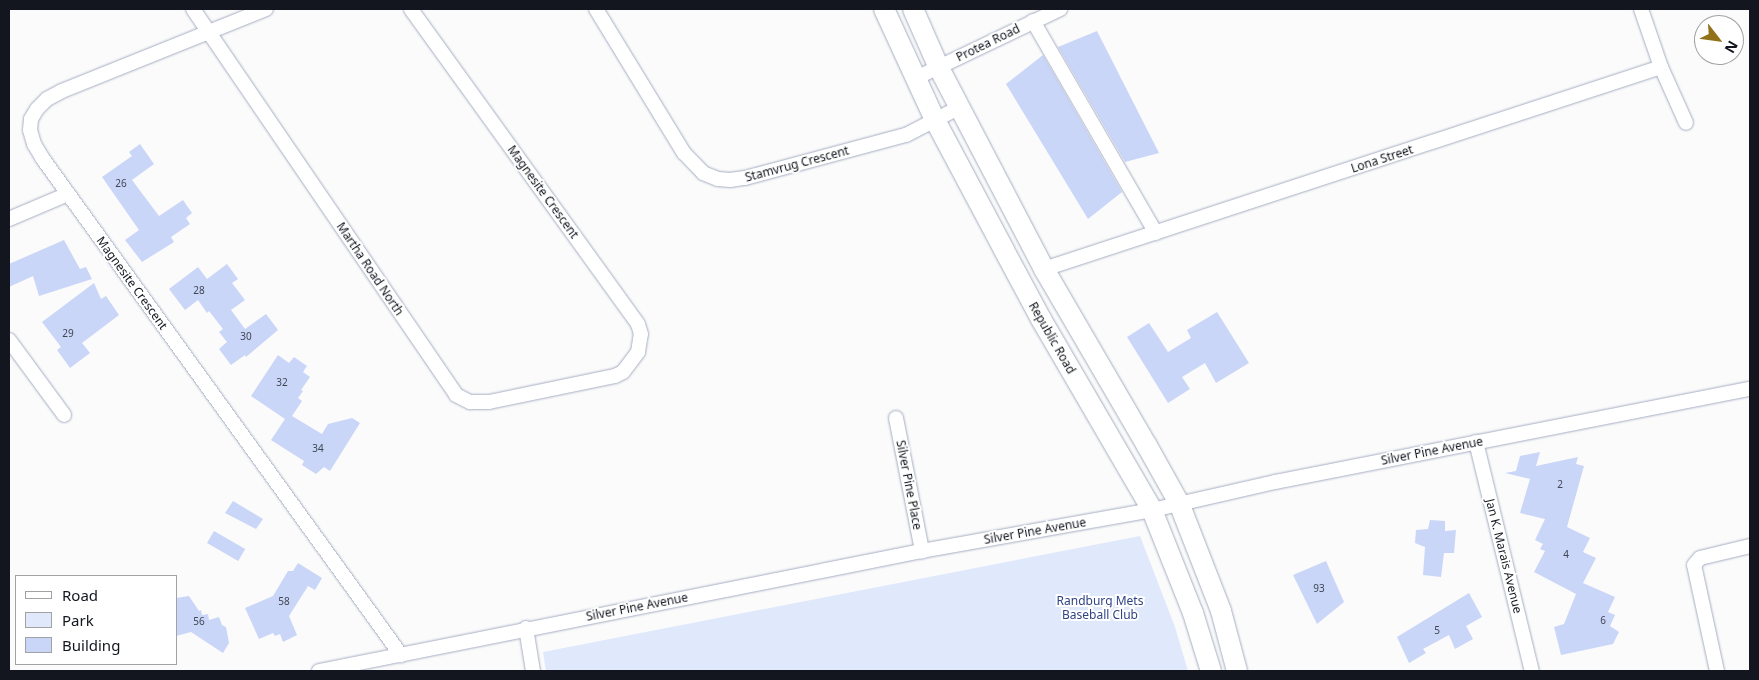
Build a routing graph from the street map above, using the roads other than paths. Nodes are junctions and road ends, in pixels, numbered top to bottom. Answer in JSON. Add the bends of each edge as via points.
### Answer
{"nodes":[{"id":1,"x":193,"y":9,"type":"edge"},
{"id":2,"x":266,"y":9,"type":"edge"},
{"id":3,"x":411,"y":9,"type":"edge"},
{"id":4,"x":596,"y":9,"type":"edge"},
{"id":5,"x":884,"y":9,"type":"edge"},
{"id":6,"x":913,"y":9,"type":"edge"},
{"id":7,"x":1060,"y":9,"type":"edge"},
{"id":8,"x":1641,"y":9,"type":"edge"},
{"id":9,"x":1033,"y":21,"type":"junction"},
{"id":10,"x":210,"y":33,"type":"junction"},
{"id":11,"x":1661,"y":67,"type":"junction"},
{"id":12,"x":940,"y":68,"type":"junction"},
{"id":13,"x":916,"y":78,"type":"junction"},
{"id":14,"x":960,"y":107,"type":"junction"},
{"id":15,"x":935,"y":120,"type":"junction"},
{"id":16,"x":1686,"y":124,"type":"dead end"},
{"id":17,"x":68,"y":194,"type":"junction"},
{"id":18,"x":9,"y":219,"type":"edge"},
{"id":19,"x":1156,"y":233,"type":"junction"},
{"id":20,"x":1044,"y":270,"type":"junction"},
{"id":21,"x":9,"y":340,"type":"edge"},
{"id":22,"x":615,"y":376,"type":"joint"},
{"id":23,"x":1750,"y":389,"type":"edge"},
{"id":24,"x":64,"y":415,"type":"dead end"},
{"id":25,"x":896,"y":418,"type":"dead end"},
{"id":26,"x":1476,"y":442,"type":"junction"},
{"id":27,"x":1179,"y":503,"type":"junction"},
{"id":28,"x":1152,"y":510,"type":"junction"},
{"id":29,"x":1750,"y":546,"type":"edge"},
{"id":30,"x":922,"y":551,"type":"junction"},
{"id":31,"x":526,"y":628,"type":"junction"},
{"id":32,"x":400,"y":655,"type":"junction"},
{"id":33,"x":319,"y":671,"type":"edge"},
{"id":34,"x":532,"y":671,"type":"edge"},
{"id":35,"x":1210,"y":671,"type":"edge"},
{"id":36,"x":1237,"y":671,"type":"edge"},
{"id":37,"x":1532,"y":671,"type":"edge"},
{"id":38,"x":1717,"y":671,"type":"edge"}],
"edges":[{"from":1,"to":10,"type":"street","name":"Martha Road North"},
{"from":2,"to":10,"type":"street","name":"Magnesite Crescent"},
{"from":3,"to":22,"type":"street","name":"Magnesite Crescent","via":[[638,324],[641,334],[638,352],[629,366]]},
{"from":4,"to":15,"type":"street","name":"Stamvrug Crescent","via":[[684,153],[703,173],[718,179],[745,178],[887,140],[918,130]]},
{"from":5,"to":13,"type":"main road","name":"Republic Road"},
{"from":6,"to":12,"type":"main road"},
{"from":7,"to":9,"type":"street","name":"Protea Road"},
{"from":8,"to":11,"type":"street"},
{"from":9,"to":12,"type":"street","name":"Protea Road","via":[[968,51]]},
{"from":9,"to":19,"type":"street"},
{"from":10,"to":17,"type":"street","name":"Magnesite Crescent","via":[[62,91],[37,109],[31,119],[30,130],[34,144]]},
{"from":10,"to":22,"type":"street","name":"Martha Road North","via":[[456,395],[470,402],[489,402]]},
{"from":11,"to":16,"type":"street"},
{"from":11,"to":19,"type":"street","name":"Lona Street"},
{"from":12,"to":13,"type":"street","name":"Protea Road"},
{"from":12,"to":14,"type":"main road"},
{"from":13,"to":15,"type":"main road","name":"Republic Road"},
{"from":14,"to":15,"type":"street","name":"Stamvrug Crescent"},
{"from":14,"to":20,"type":"main road"},
{"from":15,"to":28,"type":"main road","name":"Republic Road","via":[[1041,319]]},
{"from":17,"to":18,"type":"street"},
{"from":17,"to":32,"type":"street","name":"Magnesite Crescent"},
{"from":19,"to":20,"type":"street","name":"Lona Street"},
{"from":20,"to":27,"type":"main road"},
{"from":21,"to":24,"type":"street"},
{"from":23,"to":26,"type":"street","name":"Silver Pine Avenue"},
{"from":25,"to":30,"type":"street","name":"Silver Pine Place"},
{"from":26,"to":27,"type":"street","name":"Silver Pine Avenue"},
{"from":26,"to":37,"type":"street","name":"Jan K. Marais Avenue"},
{"from":27,"to":28,"type":"street","name":"Silver Pine Avenue"},
{"from":27,"to":36,"type":"main road","via":[[1221,611]]},
{"from":28,"to":30,"type":"street","name":"Silver Pine Avenue"},
{"from":28,"to":35,"type":"main road","name":"Republic Road","via":[[1193,614]]},
{"from":29,"to":38,"type":"street","via":[[1700,558],[1694,565]]},
{"from":30,"to":31,"type":"street","name":"Silver Pine Avenue"},
{"from":31,"to":32,"type":"street","name":"Silver Pine Avenue"},
{"from":31,"to":34,"type":"street"},
{"from":32,"to":33,"type":"street","name":"Silver Pine Avenue"}]}
